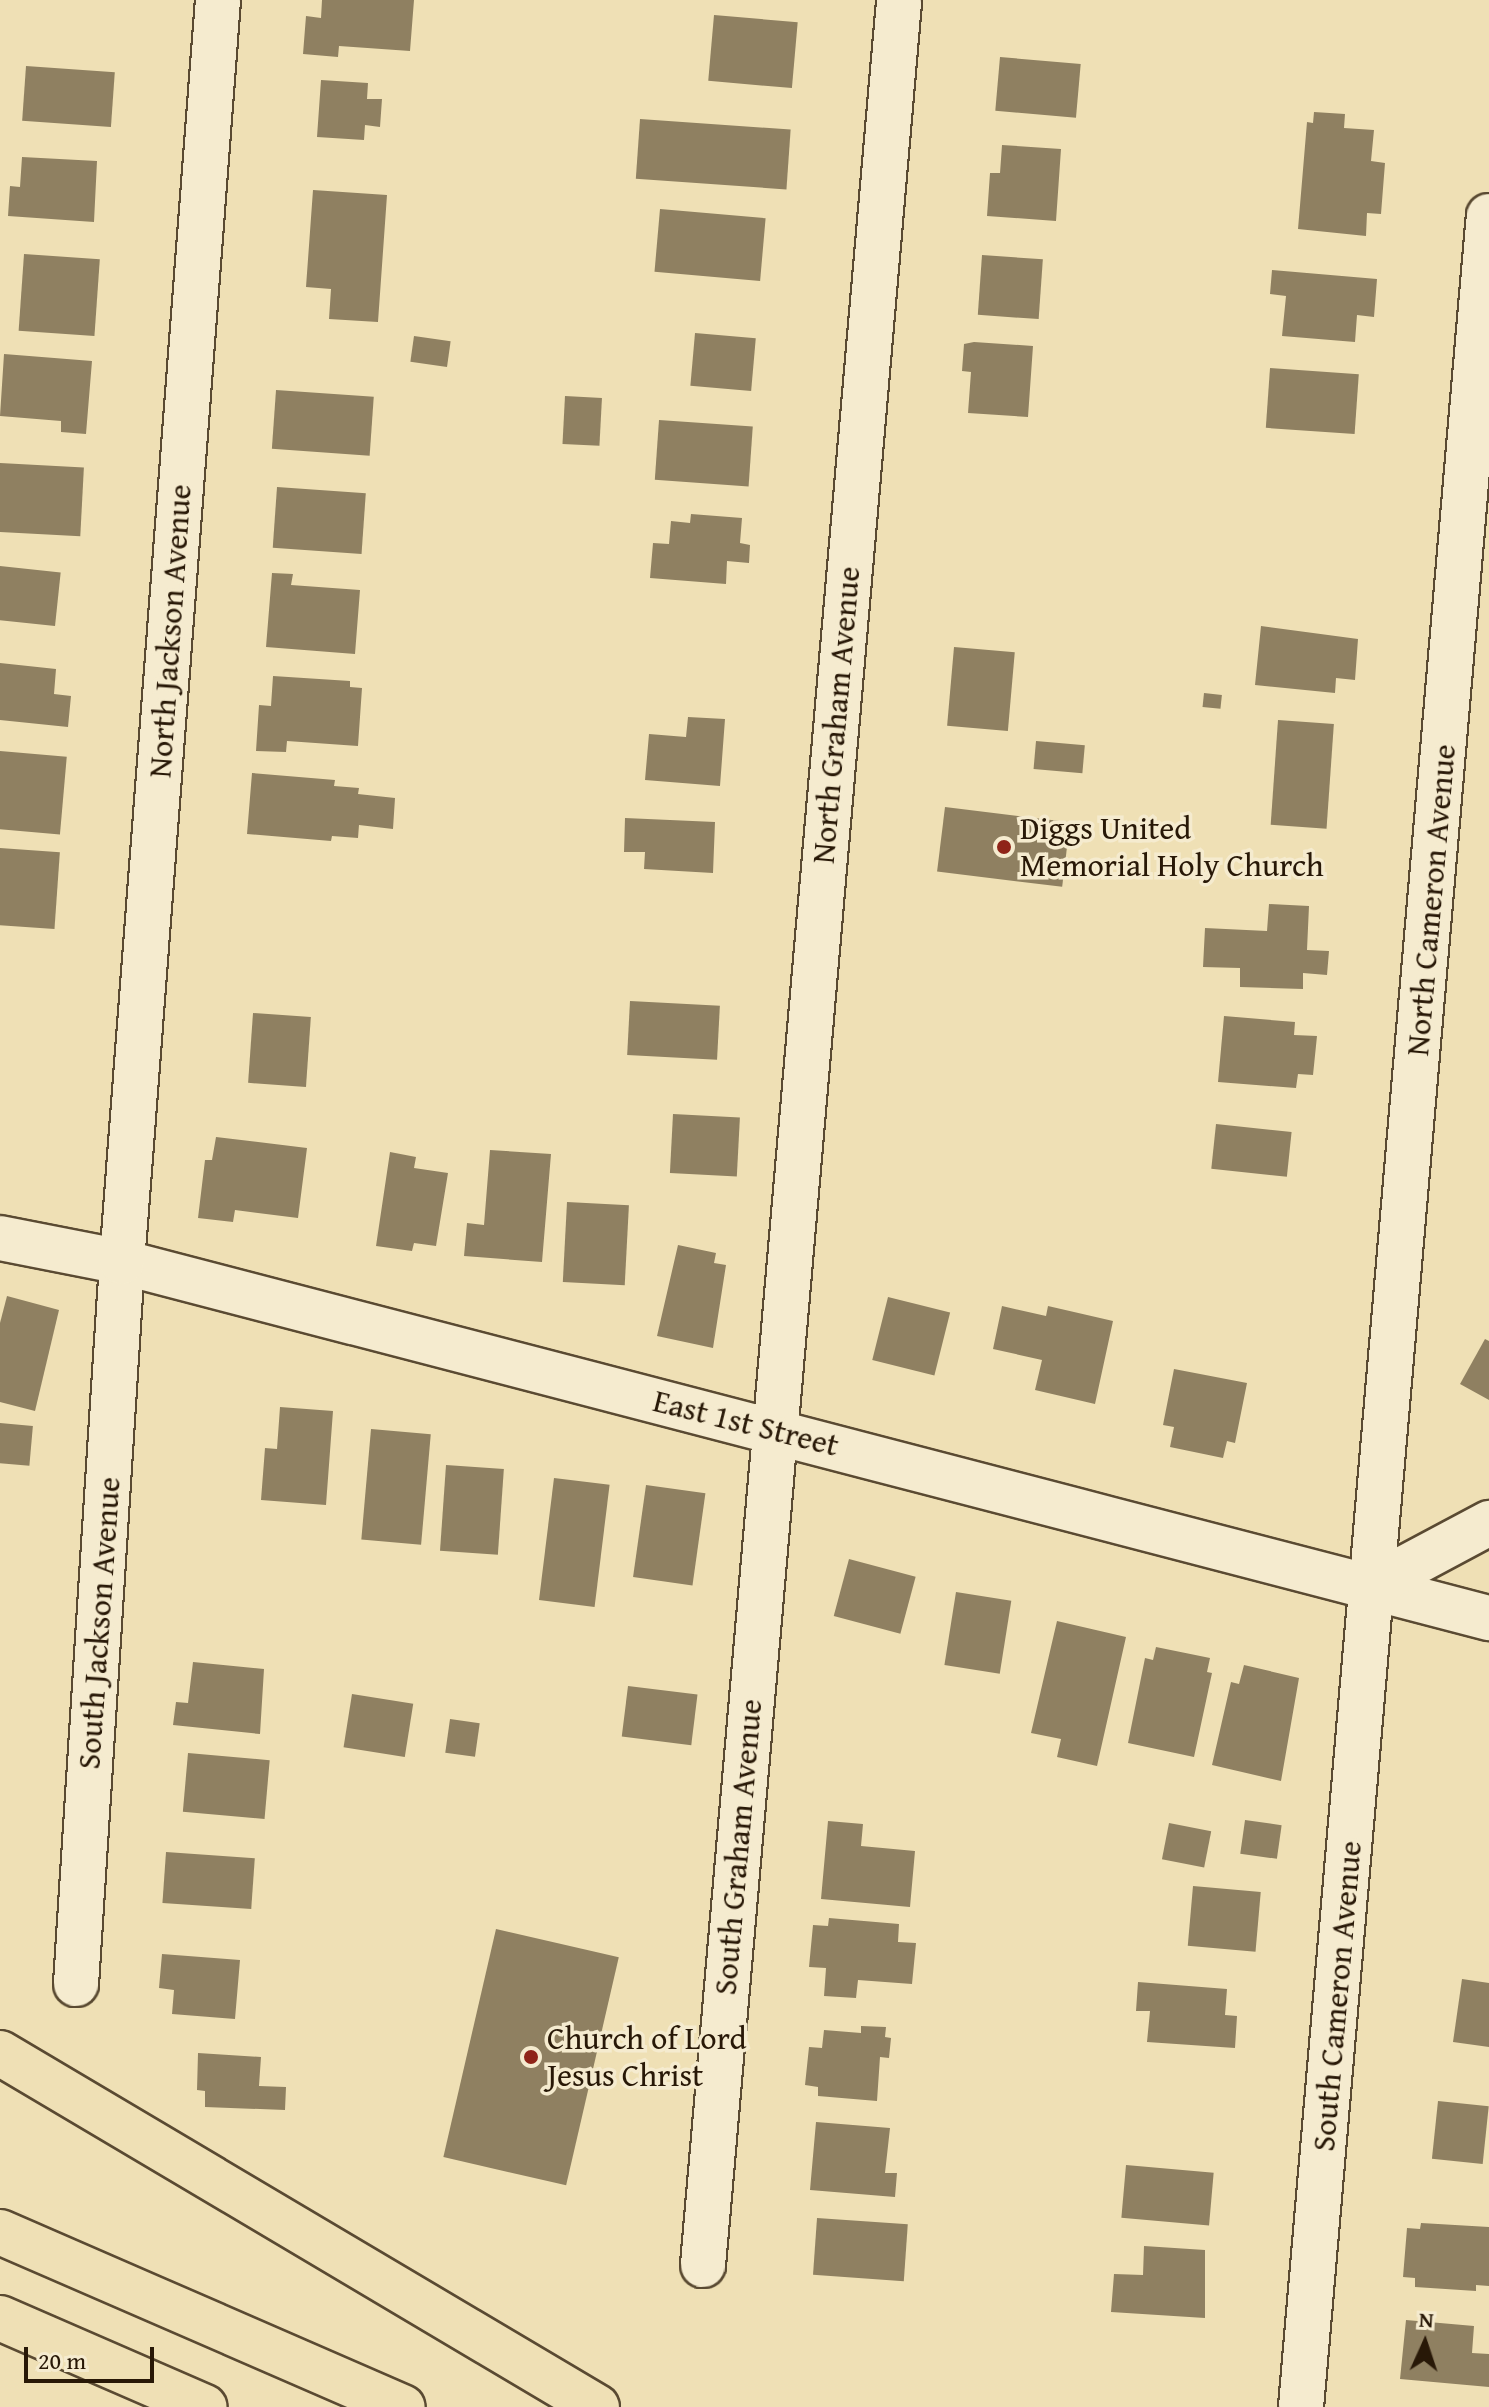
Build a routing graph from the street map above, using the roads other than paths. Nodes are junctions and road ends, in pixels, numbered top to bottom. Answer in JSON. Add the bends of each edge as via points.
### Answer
{"nodes":[{"id":1,"x":218,"y":0,"type":"edge"},
{"id":2,"x":899,"y":0,"type":"edge"},
{"id":3,"x":1489,"y":216,"type":"edge"},
{"id":4,"x":0,"y":1238,"type":"edge"},
{"id":5,"x":122,"y":1262,"type":"junction"},
{"id":6,"x":773,"y":1430,"type":"junction"},
{"id":7,"x":1489,"y":1523,"type":"edge"},
{"id":8,"x":1373,"y":1585,"type":"junction"},
{"id":9,"x":1489,"y":1618,"type":"edge"},
{"id":10,"x":76,"y":1984,"type":"dead end"},
{"id":11,"x":0,"y":2053,"type":"edge"},
{"id":12,"x":0,"y":2232,"type":"edge"},
{"id":13,"x":703,"y":2265,"type":"dead end"},
{"id":14,"x":0,"y":2318,"type":"edge"},
{"id":15,"x":205,"y":2407,"type":"edge"},
{"id":16,"x":403,"y":2407,"type":"edge"},
{"id":17,"x":597,"y":2407,"type":"edge"},
{"id":18,"x":1301,"y":2407,"type":"edge"}],
"edges":[{"from":1,"to":5,"type":"street","name":"North Jackson Avenue"},
{"from":2,"to":6,"type":"street","name":"North Graham Avenue"},
{"from":3,"to":8,"type":"street","name":"North Cameron Avenue"},
{"from":4,"to":5,"type":"street","name":"East 1st Street"},
{"from":5,"to":6,"type":"street","name":"East 1st Street"},
{"from":5,"to":10,"type":"street","name":"South Jackson Avenue"},
{"from":6,"to":8,"type":"street","name":"East 1st Street"},
{"from":6,"to":13,"type":"street","name":"South Graham Avenue"},
{"from":7,"to":8,"type":"street"},
{"from":8,"to":9,"type":"street","name":"East 1st Street"},
{"from":8,"to":18,"type":"street","name":"South Cameron Avenue"},
{"from":11,"to":17,"type":"highway"},
{"from":12,"to":16,"type":"highway"},
{"from":14,"to":15,"type":"highway"}]}
